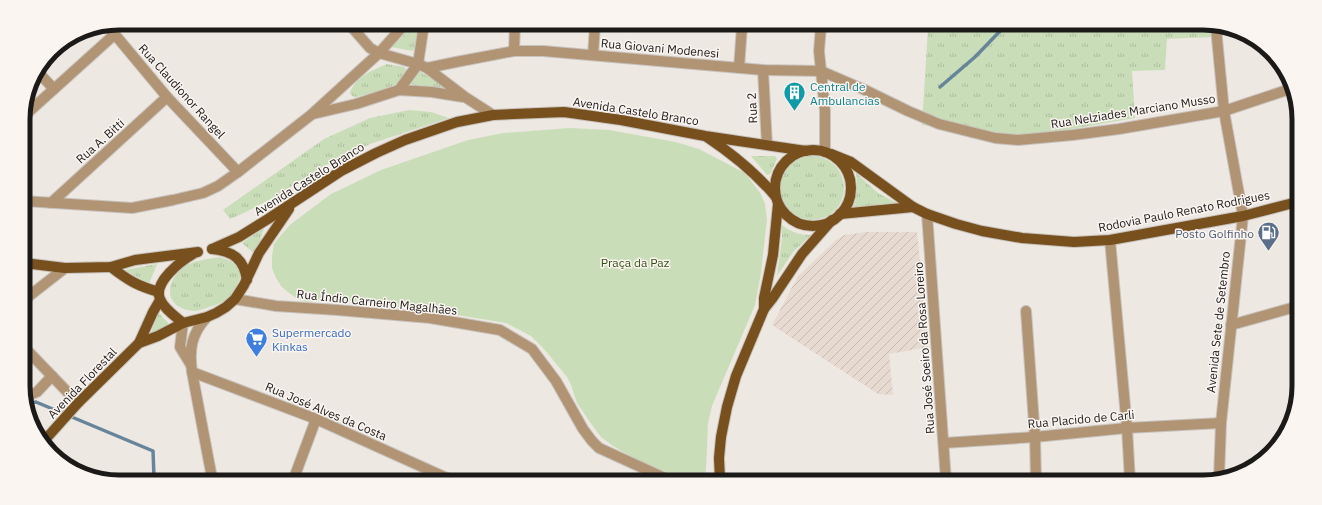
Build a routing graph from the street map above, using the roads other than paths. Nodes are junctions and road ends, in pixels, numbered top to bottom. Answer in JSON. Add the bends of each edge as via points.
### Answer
{"nodes":[{"id":1,"x":112,"y":30,"type":"edge"},
{"id":2,"x":354,"y":30,"type":"edge"},
{"id":3,"x":400,"y":30,"type":"edge"},
{"id":4,"x":424,"y":30,"type":"edge"},
{"id":5,"x":515,"y":30,"type":"edge"},
{"id":6,"x":595,"y":30,"type":"edge"},
{"id":7,"x":742,"y":30,"type":"edge"},
{"id":8,"x":821,"y":30,"type":"edge"},
{"id":9,"x":1216,"y":31,"type":"edge"},
{"id":10,"x":115,"y":34,"type":"junction"},
{"id":11,"x":514,"y":52,"type":"junction"},
{"id":12,"x":379,"y":53,"type":"junction"},
{"id":13,"x":593,"y":54,"type":"junction"},
{"id":14,"x":423,"y":66,"type":"junction"},
{"id":15,"x":739,"y":68,"type":"junction"},
{"id":16,"x":763,"y":70,"type":"junction"},
{"id":17,"x":821,"y":71,"type":"junction"},
{"id":18,"x":41,"y":76,"type":"edge"},
{"id":19,"x":344,"y":86,"type":"junction"},
{"id":20,"x":54,"y":89,"type":"junction"},
{"id":21,"x":399,"y":90,"type":"junction"},
{"id":22,"x":1287,"y":90,"type":"edge"},
{"id":23,"x":167,"y":97,"type":"junction"},
{"id":24,"x":465,"y":97,"type":"junction"},
{"id":25,"x":356,"y":104,"type":"junction"},
{"id":26,"x":30,"y":110,"type":"edge"},
{"id":27,"x":1224,"y":111,"type":"junction"},
{"id":28,"x":311,"y":114,"type":"junction"},
{"id":29,"x":492,"y":115,"type":"junction"},
{"id":30,"x":705,"y":136,"type":"junction"},
{"id":31,"x":767,"y":145,"type":"junction"},
{"id":32,"x":806,"y":150,"type":"junction"},
{"id":33,"x":828,"y":153,"type":"junction"},
{"id":34,"x":238,"y":172,"type":"junction"},
{"id":35,"x":30,"y":201,"type":"edge"},
{"id":36,"x":777,"y":201,"type":"junction"},
{"id":37,"x":294,"y":202,"type":"junction"},
{"id":38,"x":51,"y":203,"type":"junction"},
{"id":39,"x":1292,"y":203,"type":"edge"},
{"id":40,"x":913,"y":208,"type":"junction"},
{"id":41,"x":927,"y":214,"type":"junction"},
{"id":42,"x":1243,"y":216,"type":"junction"},
{"id":43,"x":836,"y":217,"type":"junction"},
{"id":44,"x":1110,"y":240,"type":"junction"},
{"id":45,"x":212,"y":249,"type":"junction"},
{"id":46,"x":198,"y":252,"type":"junction"},
{"id":47,"x":30,"y":264,"type":"edge"},
{"id":48,"x":111,"y":267,"type":"junction"},
{"id":49,"x":66,"y":268,"type":"junction"},
{"id":50,"x":247,"y":280,"type":"junction"},
{"id":51,"x":30,"y":295,"type":"edge"},
{"id":52,"x":159,"y":296,"type":"junction"},
{"id":53,"x":235,"y":299,"type":"junction"},
{"id":54,"x":1292,"y":308,"type":"edge"},
{"id":55,"x":764,"y":309,"type":"junction"},
{"id":56,"x":1026,"y":311,"type":"dead end"},
{"id":57,"x":207,"y":317,"type":"junction"},
{"id":58,"x":183,"y":323,"type":"junction"},
{"id":59,"x":1231,"y":325,"type":"junction"},
{"id":60,"x":139,"y":343,"type":"junction"},
{"id":61,"x":30,"y":353,"type":"edge"},
{"id":62,"x":192,"y":368,"type":"junction"},
{"id":63,"x":52,"y":376,"type":"junction"},
{"id":64,"x":30,"y":395,"type":"edge"},
{"id":65,"x":78,"y":403,"type":"junction"},
{"id":66,"x":316,"y":419,"type":"junction"},
{"id":67,"x":1221,"y":423,"type":"junction"},
{"id":68,"x":1127,"y":428,"type":"junction"},
{"id":69,"x":1035,"y":437,"type":"junction"},
{"id":70,"x":47,"y":438,"type":"edge"},
{"id":71,"x":944,"y":442,"type":"junction"},
{"id":72,"x":1219,"y":473,"type":"edge"},
{"id":73,"x":211,"y":475,"type":"edge"},
{"id":74,"x":295,"y":475,"type":"edge"},
{"id":75,"x":442,"y":475,"type":"edge"},
{"id":76,"x":656,"y":475,"type":"edge"},
{"id":77,"x":720,"y":475,"type":"edge"},
{"id":78,"x":946,"y":475,"type":"edge"},
{"id":79,"x":1036,"y":475,"type":"edge"},
{"id":80,"x":1130,"y":475,"type":"edge"}],
"edges":[{"from":1,"to":10,"type":"street","name":"Rua Claudionor Rangel"},
{"from":2,"to":12,"type":"street","via":[[370,48]]},
{"from":3,"to":12,"type":"street"},
{"from":4,"to":14,"type":"street"},
{"from":5,"to":11,"type":"street"},
{"from":6,"to":13,"type":"street"},
{"from":7,"to":15,"type":"street"},
{"from":8,"to":17,"type":"street"},
{"from":9,"to":27,"type":"street","name":"Avenida Sete de Setembro"},
{"from":10,"to":20,"type":"street"},
{"from":10,"to":23,"type":"street","name":"Rua Claudionor Rangel"},
{"from":11,"to":13,"type":"street","name":"Rua Giovani Modenesi","via":[[543,50]]},
{"from":11,"to":14,"type":"street","name":"Rua Giovani Modenesi"},
{"from":12,"to":14,"type":"street"},
{"from":12,"to":19,"type":"street"},
{"from":13,"to":15,"type":"street","name":"Rua Giovani Modenesi"},
{"from":14,"to":21,"type":"street"},
{"from":14,"to":24,"type":"street"},
{"from":15,"to":16,"type":"street","name":"Rua Giovani Modenesi"},
{"from":16,"to":17,"type":"street","name":"Rua Giovani Modenesi"},
{"from":16,"to":31,"type":"street","name":"Rua 2"},
{"from":17,"to":27,"type":"street","name":"Rua Nelziades Marciano Musso","via":[[939,124],[995,138],[1018,140],[1073,135]]},
{"from":17,"to":33,"type":"street"},
{"from":18,"to":20,"type":"street"},
{"from":19,"to":25,"type":"street","via":[[346,98]]},
{"from":19,"to":28,"type":"street"},
{"from":20,"to":26,"type":"street"},
{"from":21,"to":24,"type":"street"},
{"from":21,"to":25,"type":"street"},
{"from":22,"to":27,"type":"street","name":"Rua Nelziades Marciano Musso"},
{"from":23,"to":34,"type":"street","name":"Rua Claudionor Rangel"},
{"from":23,"to":38,"type":"street","name":"Rua A. Bitti"},
{"from":24,"to":29,"type":"street"},
{"from":25,"to":28,"type":"street"},
{"from":27,"to":42,"type":"street","name":"Avenida Sete de Setembro"},
{"from":28,"to":34,"type":"street"},
{"from":29,"to":30,"type":"main road","name":"Avenida Castelo Branco","via":[[564,112]]},
{"from":29,"to":37,"type":"main road","name":"Avenida Castelo Branco","via":[[457,122],[405,140],[341,171]]},
{"from":30,"to":31,"type":"main road","name":"Avenida Castelo Branco"},
{"from":30,"to":36,"type":"main road","name":"Avenida Castelo Branco","via":[[742,162],[765,184]]},
{"from":31,"to":32,"type":"main road","name":"Avenida Castelo Branco"},
{"from":32,"to":33,"type":"main road"},
{"from":32,"to":36,"type":"main road","via":[[792,156],[781,168],[775,182]]},
{"from":33,"to":40,"type":"main road","via":[[851,162]]},
{"from":33,"to":43,"type":"main road","via":[[843,165],[851,186],[848,201]]},
{"from":34,"to":38,"type":"street","via":[[203,193],[132,208]]},
{"from":35,"to":38,"type":"street"},
{"from":36,"to":43,"type":"main road","via":[[784,213],[802,224],[823,224]]},
{"from":36,"to":55,"type":"main road","via":[[773,255]]},
{"from":37,"to":45,"type":"main road","name":"Avenida Castelo Branco","via":[[238,237]]},
{"from":37,"to":50,"type":"main road","via":[[259,253]]},
{"from":39,"to":42,"type":"main road","name":"Rodovia Paulo Renato Rodrigues"},
{"from":40,"to":41,"type":"main road","name":"Rodovia Paulo Renato Rodrigues"},
{"from":40,"to":43,"type":"main road"},
{"from":41,"to":44,"type":"main road","name":"Rodovia Paulo Renato Rodrigues","via":[[982,231],[1022,238],[1074,242]]},
{"from":41,"to":71,"type":"street","name":"Rua José Soeiro da Rosa Loreiro"},
{"from":42,"to":44,"type":"main road","name":"Rodovia Paulo Renato Rodrigues"},
{"from":42,"to":59,"type":"street","name":"Avenida Sete de Setembro"},
{"from":43,"to":55,"type":"main road","via":[[802,254]]},
{"from":44,"to":68,"type":"street"},
{"from":45,"to":46,"type":"main road"},
{"from":45,"to":50,"type":"main road","via":[[230,252],[236,257],[244,267]]},
{"from":46,"to":48,"type":"main road","via":[[135,260]]},
{"from":46,"to":52,"type":"main road","via":[[176,265],[164,280]]},
{"from":47,"to":49,"type":"main road"},
{"from":48,"to":49,"type":"main road"},
{"from":48,"to":52,"type":"main road"},
{"from":49,"to":51,"type":"street"},
{"from":50,"to":53,"type":"main road"},
{"from":52,"to":58,"type":"main road","via":[[164,306]]},
{"from":52,"to":60,"type":"main road","name":"Avenida Florestal"},
{"from":53,"to":57,"type":"main road"},
{"from":53,"to":76,"type":"street","name":"Rua Índio Carneiro Magalhães","via":[[276,306],[430,318],[500,330],[532,349],[540,358],[583,429],[599,448]]},
{"from":54,"to":59,"type":"street"},
{"from":55,"to":77,"type":"main road","via":[[736,376],[727,407],[721,437]]},
{"from":56,"to":69,"type":"street"},
{"from":57,"to":58,"type":"main road"},
{"from":57,"to":62,"type":"street","via":[[199,326],[191,347]]},
{"from":58,"to":60,"type":"main road","name":"Avenida Florestal"},
{"from":58,"to":62,"type":"street","via":[[180,348]]},
{"from":59,"to":67,"type":"street","name":"Avenida Sete de Setembro"},
{"from":60,"to":65,"type":"main road","name":"Avenida Florestal"},
{"from":61,"to":63,"type":"street"},
{"from":62,"to":66,"type":"street","name":"Rua José Alves da Costa"},
{"from":62,"to":73,"type":"street"},
{"from":63,"to":64,"type":"street","via":[[37,392]]},
{"from":63,"to":65,"type":"street"},
{"from":65,"to":70,"type":"main road","name":"Avenida Florestal"},
{"from":66,"to":74,"type":"street"},
{"from":66,"to":75,"type":"street","name":"Rua José Alves da Costa"},
{"from":67,"to":68,"type":"street","name":"Rua Placido de Carli"},
{"from":67,"to":72,"type":"street","name":"Avenida Sete de Setembro"},
{"from":68,"to":69,"type":"street","name":"Rua Placido de Carli"},
{"from":68,"to":80,"type":"street"},
{"from":69,"to":71,"type":"street","name":"Rua Placido de Carli"},
{"from":69,"to":79,"type":"street"},
{"from":71,"to":78,"type":"street","name":"Rua José Soeiro da Rosa Loreiro"}]}
